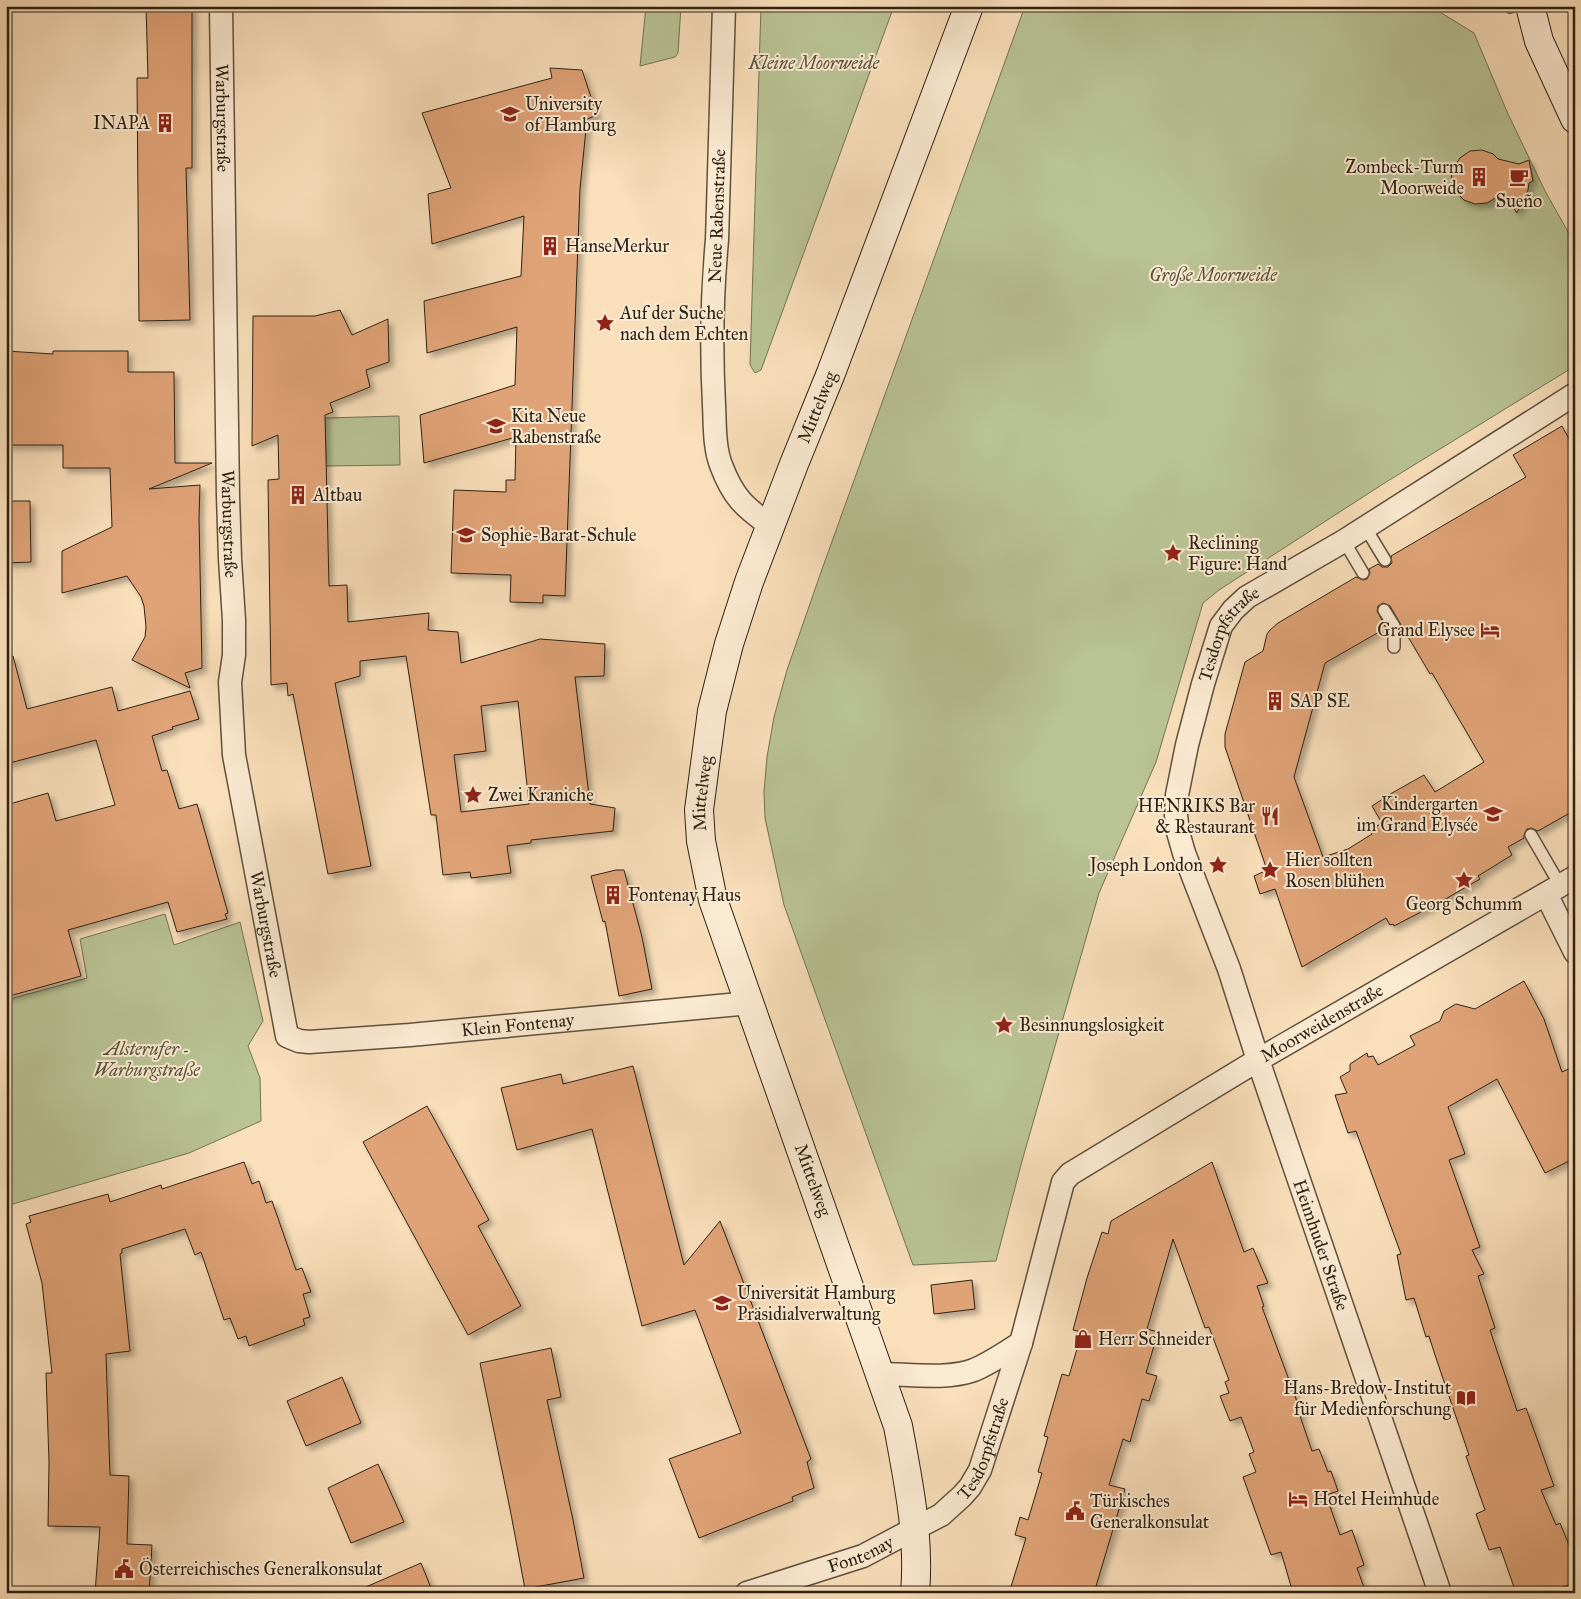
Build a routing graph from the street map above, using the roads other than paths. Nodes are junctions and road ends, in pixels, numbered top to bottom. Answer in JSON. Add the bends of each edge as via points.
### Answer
{"nodes":[{"id":1,"x":221,"y":6,"type":"edge"},
{"id":2,"x":724,"y":6,"type":"edge"},
{"id":3,"x":969,"y":6,"type":"edge"},
{"id":4,"x":1515,"y":6,"type":"edge"},
{"id":5,"x":1575,"y":119,"type":"edge"},
{"id":6,"x":1575,"y":394,"type":"edge"},
{"id":7,"x":770,"y":526,"type":"junction"},
{"id":8,"x":1365,"y":527,"type":"junction"},
{"id":9,"x":1344,"y":541,"type":"junction"},
{"id":10,"x":1384,"y":560,"type":"dead end"},
{"id":11,"x":1363,"y":573,"type":"dead end"},
{"id":12,"x":1384,"y":610,"type":"dead end"},
{"id":13,"x":1394,"y":647,"type":"dead end"},
{"id":14,"x":1530,"y":835,"type":"dead end"},
{"id":15,"x":1560,"y":885,"type":"edge"},
{"id":16,"x":1201,"y":898,"type":"joint"},
{"id":17,"x":1575,"y":952,"type":"edge"},
{"id":18,"x":750,"y":1003,"type":"junction"},
{"id":19,"x":287,"y":1036,"type":"joint"},
{"id":20,"x":1258,"y":1060,"type":"junction"},
{"id":21,"x":1070,"y":1174,"type":"joint"},
{"id":22,"x":1022,"y":1342,"type":"junction"},
{"id":23,"x":880,"y":1374,"type":"junction"},
{"id":24,"x":914,"y":1530,"type":"junction"},
{"id":25,"x":747,"y":1593,"type":"edge"},
{"id":26,"x":915,"y":1593,"type":"edge"},
{"id":27,"x":1440,"y":1593,"type":"edge"}],
"edges":[{"from":1,"to":19,"type":"street","name":"Warburgstraße","via":[[228,496],[234,620],[230,682],[232,724],[234,755]]},
{"from":2,"to":7,"type":"street","name":"Neue Rabenstraße","via":[[712,370],[717,446],[720,463],[740,502]]},
{"from":3,"to":7,"type":"street","name":"Mittelweg"},
{"from":4,"to":5,"type":"street","via":[[1539,41]]},
{"from":6,"to":8,"type":"street","name":"Tesdorpfstraße"},
{"from":7,"to":18,"type":"street","name":"Mittelweg","via":[[729,644],[712,711],[698,810],[713,900]]},
{"from":8,"to":9,"type":"street","name":"Tesdorpfstraße"},
{"from":8,"to":10,"type":"lane"},
{"from":9,"to":11,"type":"lane"},
{"from":9,"to":16,"type":"street","name":"Tesdorpfstraße","via":[[1247,597],[1222,626],[1200,693],[1177,795],[1178,832]]},
{"from":12,"to":13,"type":"lane","via":[[1394,626]]},
{"from":14,"to":15,"type":"lane"},
{"from":15,"to":17,"type":"street"},
{"from":15,"to":20,"type":"street","name":"Moorweidenstraße"},
{"from":16,"to":20,"type":"street","name":"Heimhuder Straße","via":[[1229,969]]},
{"from":18,"to":19,"type":"street","name":"Klein Fontenay","via":[[410,1035],[309,1042]]},
{"from":18,"to":23,"type":"street","name":"Mittelweg"},
{"from":20,"to":21,"type":"street","name":"Moorweidenstraße"},
{"from":20,"to":27,"type":"street","name":"Heimhuder Straße"},
{"from":21,"to":22,"type":"street","name":"Tesdorpfstraße","via":[[1063,1182]]},
{"from":22,"to":23,"type":"street","via":[[981,1366],[958,1374]]},
{"from":22,"to":24,"type":"street","name":"Tesdorpfstraße","via":[[980,1470],[970,1487],[941,1515]]},
{"from":23,"to":24,"type":"street","name":"Mittelweg","via":[[898,1426]]},
{"from":24,"to":25,"type":"street","name":"Fontenay","via":[[863,1556]]},
{"from":24,"to":26,"type":"street","name":"Mittelweg"}]}
